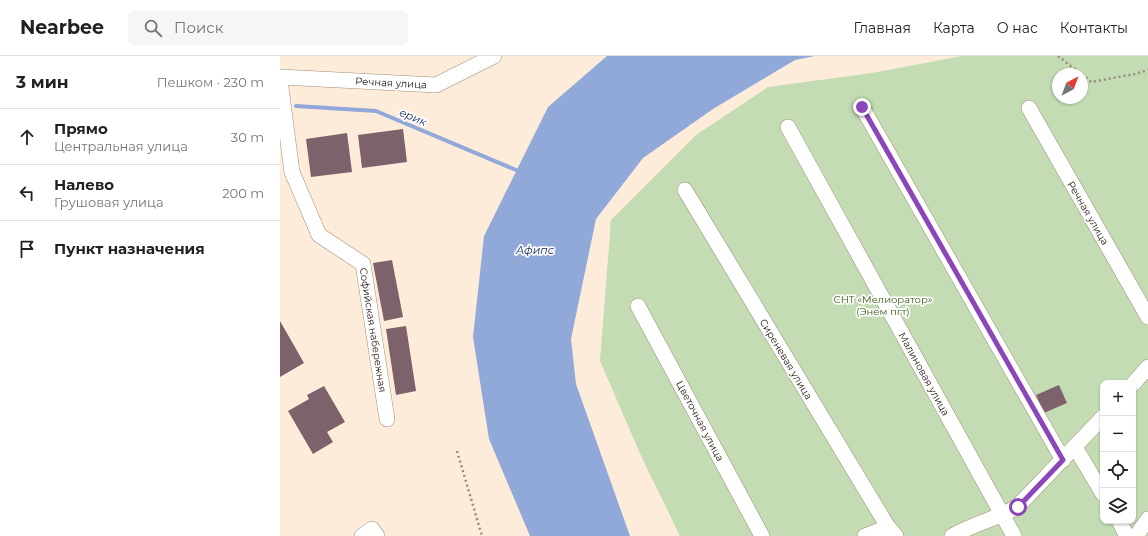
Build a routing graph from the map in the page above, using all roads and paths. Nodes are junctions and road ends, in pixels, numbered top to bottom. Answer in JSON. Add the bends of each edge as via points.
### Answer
{"nodes":[{"id":1,"x":494,"y":56,"type":"edge"},
{"id":2,"x":1058,"y":56,"type":"edge"},
{"id":3,"x":1074,"y":68,"type":"edge"},
{"id":4,"x":1148,"y":70,"type":"edge"},
{"id":5,"x":280,"y":77,"type":"edge"},
{"id":6,"x":1088,"y":79,"type":"edge"},
{"id":7,"x":280,"y":80,"type":"edge"},
{"id":8,"x":862,"y":107,"type":"dead end"},
{"id":9,"x":1029,"y":108,"type":"dead end"},
{"id":10,"x":788,"y":128,"type":"dead end"},
{"id":11,"x":685,"y":190,"type":"dead end"},
{"id":12,"x":638,"y":306,"type":"dead end"},
{"id":13,"x":1148,"y":317,"type":"edge"},
{"id":14,"x":1148,"y":367,"type":"edge"},
{"id":15,"x":1136,"y":381,"type":"edge"},
{"id":16,"x":387,"y":419,"type":"dead end"},
{"id":17,"x":1100,"y":420,"type":"edge"},
{"id":18,"x":1076,"y":447,"type":"junction"},
{"id":19,"x":457,"y":451,"type":"dead end"},
{"id":20,"x":1063,"y":460,"type":"junction"},
{"id":21,"x":1100,"y":489,"type":"edge"},
{"id":22,"x":1002,"y":516,"type":"junction"},
{"id":23,"x":1148,"y":520,"type":"edge"},
{"id":24,"x":1120,"y":524,"type":"edge"},
{"id":25,"x":892,"y":532,"type":"edge"},
{"id":26,"x":362,"y":536,"type":"edge"},
{"id":27,"x":377,"y":536,"type":"edge"},
{"id":28,"x":482,"y":536,"type":"edge"},
{"id":29,"x":762,"y":536,"type":"edge"},
{"id":30,"x":865,"y":536,"type":"edge"},
{"id":31,"x":952,"y":536,"type":"edge"},
{"id":32,"x":1014,"y":536,"type":"edge"},
{"id":33,"x":1127,"y":536,"type":"edge"},
{"id":34,"x":1136,"y":536,"type":"edge"}],
"edges":[{"from":1,"to":5,"type":"street","name":"Речная улица","via":[[436,85]]},
{"from":2,"to":3,"type":"path"},
{"from":4,"to":6,"type":"path","via":[[1091,82]]},
{"from":7,"to":16,"type":"street","name":"Софийская набережная","via":[[292,172],[319,235],[364,264]]},
{"from":8,"to":20,"type":"street"},
{"from":9,"to":13,"type":"street","name":"Речная улица"},
{"from":10,"to":22,"type":"street","name":"Малиновая улица"},
{"from":11,"to":25,"type":"street","name":"Сиреневая улица"},
{"from":12,"to":29,"type":"street","name":"Цветочная улица"},
{"from":14,"to":15,"type":"street"},
{"from":17,"to":18,"type":"street"},
{"from":18,"to":20,"type":"street"},
{"from":18,"to":21,"type":"street"},
{"from":19,"to":28,"type":"path"},
{"from":20,"to":22,"type":"street","via":[[1018,507]]},
{"from":22,"to":31,"type":"street","via":[[968,527]]},
{"from":22,"to":32,"type":"street","name":"Малиновая улица"},
{"from":23,"to":34,"type":"street"},
{"from":24,"to":33,"type":"street"},
{"from":25,"to":30,"type":"street"},
{"from":26,"to":27,"type":"street","via":[[372,529]]}]}
